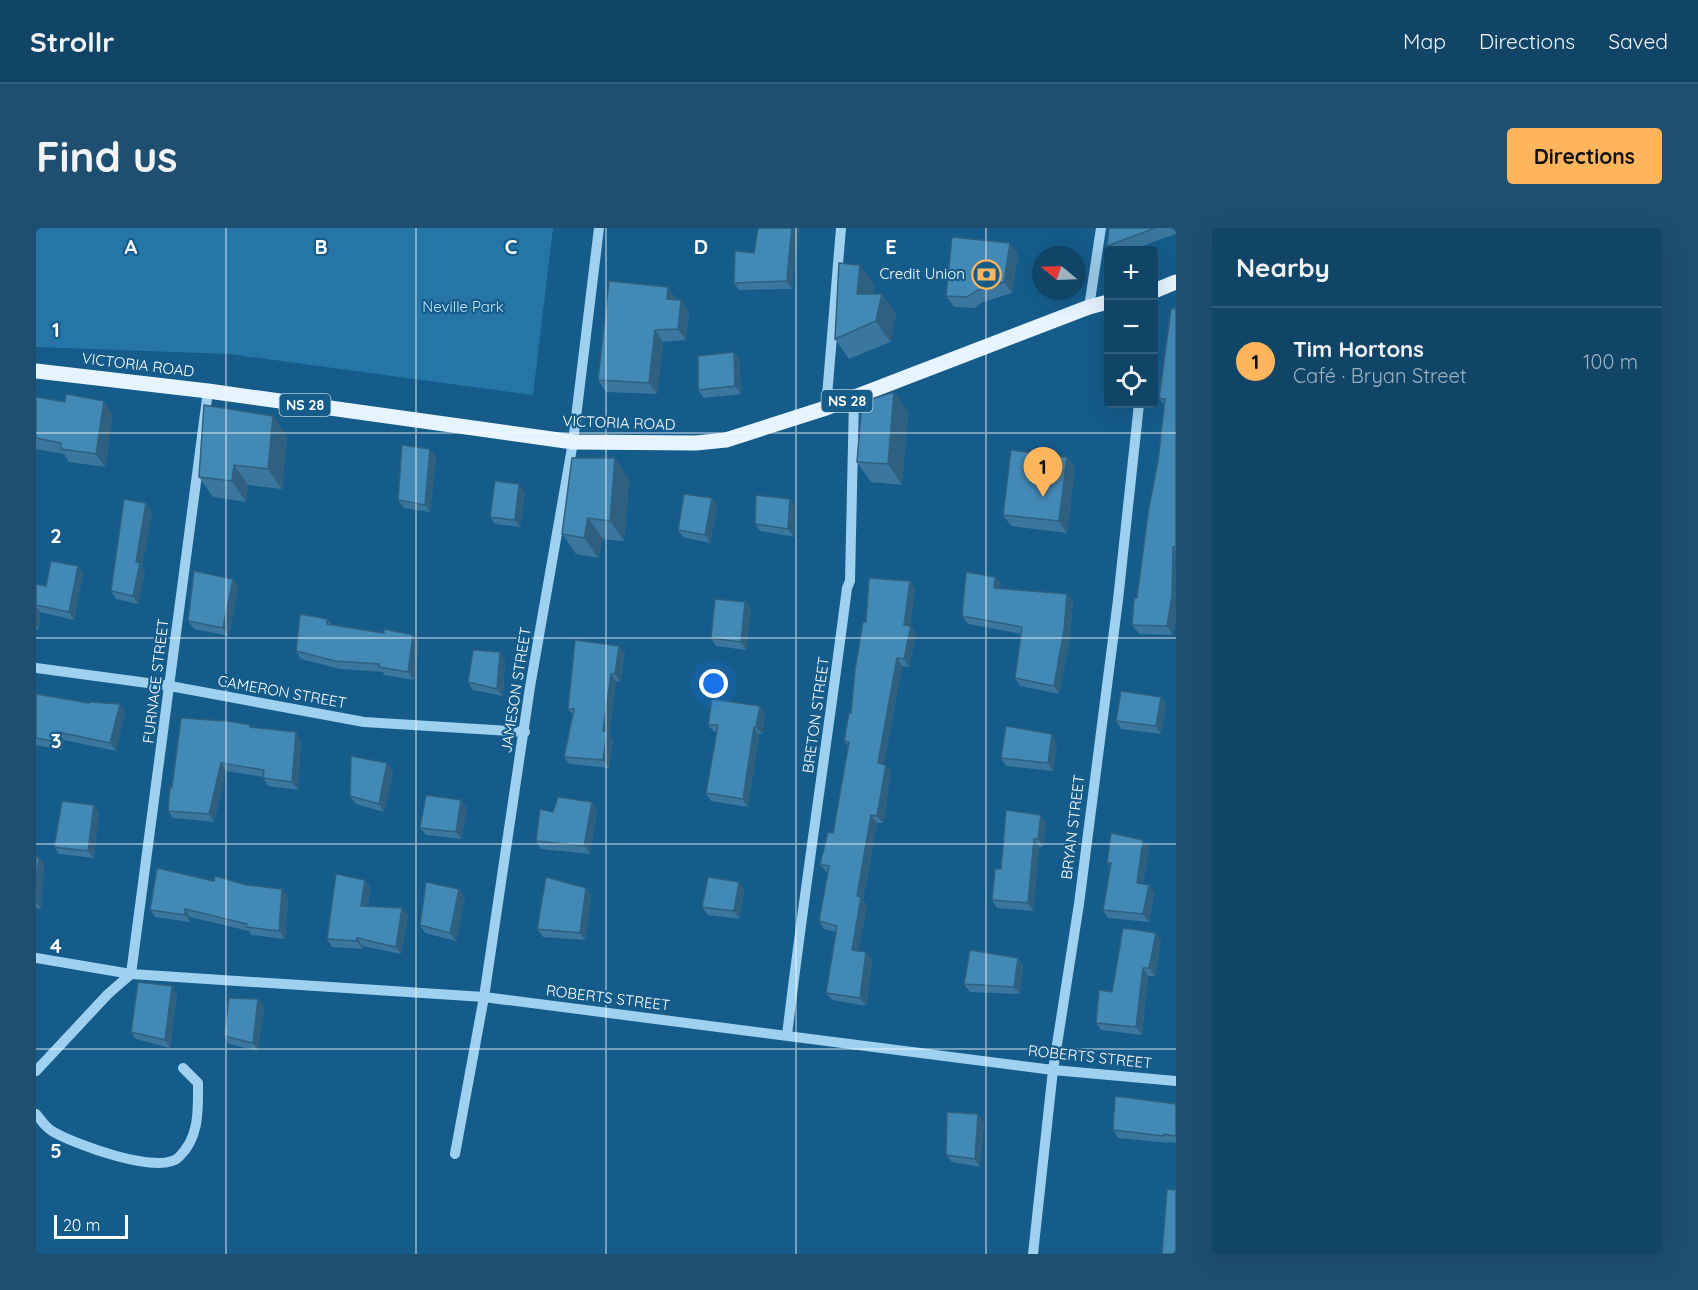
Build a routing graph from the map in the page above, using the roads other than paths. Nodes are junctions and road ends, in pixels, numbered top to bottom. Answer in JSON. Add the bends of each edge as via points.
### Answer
{"nodes":[{"id":1,"x":599,"y":228,"type":"edge"},
{"id":2,"x":841,"y":228,"type":"edge"},
{"id":3,"x":1101,"y":228,"type":"edge"},
{"id":4,"x":1176,"y":282,"type":"edge"},
{"id":5,"x":1158,"y":289,"type":"edge"},
{"id":6,"x":1104,"y":303,"type":"edge"},
{"id":7,"x":1089,"y":307,"type":"junction"},
{"id":8,"x":36,"y":371,"type":"edge"},
{"id":9,"x":208,"y":391,"type":"junction"},
{"id":10,"x":854,"y":398,"type":"junction"},
{"id":11,"x":826,"y":408,"type":"junction"},
{"id":12,"x":1138,"y":408,"type":"edge"},
{"id":13,"x":573,"y":442,"type":"junction"},
{"id":14,"x":36,"y":668,"type":"edge"},
{"id":15,"x":170,"y":686,"type":"junction"},
{"id":16,"x":525,"y":732,"type":"junction"},
{"id":17,"x":36,"y":958,"type":"edge"},
{"id":18,"x":131,"y":974,"type":"junction"},
{"id":19,"x":484,"y":997,"type":"junction"},
{"id":20,"x":788,"y":1035,"type":"junction"},
{"id":21,"x":183,"y":1068,"type":"dead end"},
{"id":22,"x":1053,"y":1070,"type":"junction"},
{"id":23,"x":36,"y":1071,"type":"edge"},
{"id":24,"x":1176,"y":1081,"type":"edge"},
{"id":25,"x":36,"y":1114,"type":"edge"},
{"id":26,"x":455,"y":1155,"type":"dead end"},
{"id":27,"x":1033,"y":1254,"type":"edge"}],
"edges":[{"from":1,"to":13,"type":"street","name":"JAMESON STREET"},
{"from":2,"to":11,"type":"street"},
{"from":3,"to":7,"type":"street"},
{"from":4,"to":5,"type":"main road"},
{"from":6,"to":7,"type":"main road","name":"VICTORIA ROAD","number":"NS 28"},
{"from":7,"to":10,"type":"main road","name":"VICTORIA ROAD","number":"NS 28"},
{"from":8,"to":9,"type":"main road","name":"VICTORIA ROAD","number":"NS 28"},
{"from":9,"to":13,"type":"main road","name":"VICTORIA ROAD","number":"NS 28"},
{"from":9,"to":15,"type":"street","name":"FURNACE STREET"},
{"from":10,"to":11,"type":"main road","name":"VICTORIA ROAD","number":"NS 28"},
{"from":10,"to":20,"type":"street","name":"BRETON STREET","via":[[850,581]]},
{"from":11,"to":13,"type":"main road","name":"VICTORIA ROAD","number":"NS 28","via":[[726,440]]},
{"from":12,"to":22,"type":"street","name":"BRYAN STREET","via":[[1118,600],[1079,904]]},
{"from":13,"to":16,"type":"street","name":"JAMESON STREET"},
{"from":14,"to":15,"type":"street","name":"CAMERON STREET"},
{"from":15,"to":16,"type":"street","name":"CAMERON STREET","via":[[364,722]]},
{"from":15,"to":18,"type":"street","name":"FURNACE STREET"},
{"from":16,"to":19,"type":"street","name":"JAMESON STREET"},
{"from":17,"to":18,"type":"street","name":"ROBERTS STREET"},
{"from":18,"to":19,"type":"street","name":"ROBERTS STREET"},
{"from":18,"to":23,"type":"street"},
{"from":19,"to":20,"type":"street","name":"ROBERTS STREET"},
{"from":19,"to":26,"type":"street","name":"JAMESON STREET"},
{"from":20,"to":22,"type":"street","name":"ROBERTS STREET"},
{"from":21,"to":25,"type":"street","via":[[198,1083],[198,1113],[193,1139],[178,1159],[158,1164],[104,1152],[49,1130]]},
{"from":22,"to":24,"type":"street","name":"ROBERTS STREET"},
{"from":22,"to":27,"type":"street","name":"BRYAN STREET"}]}
